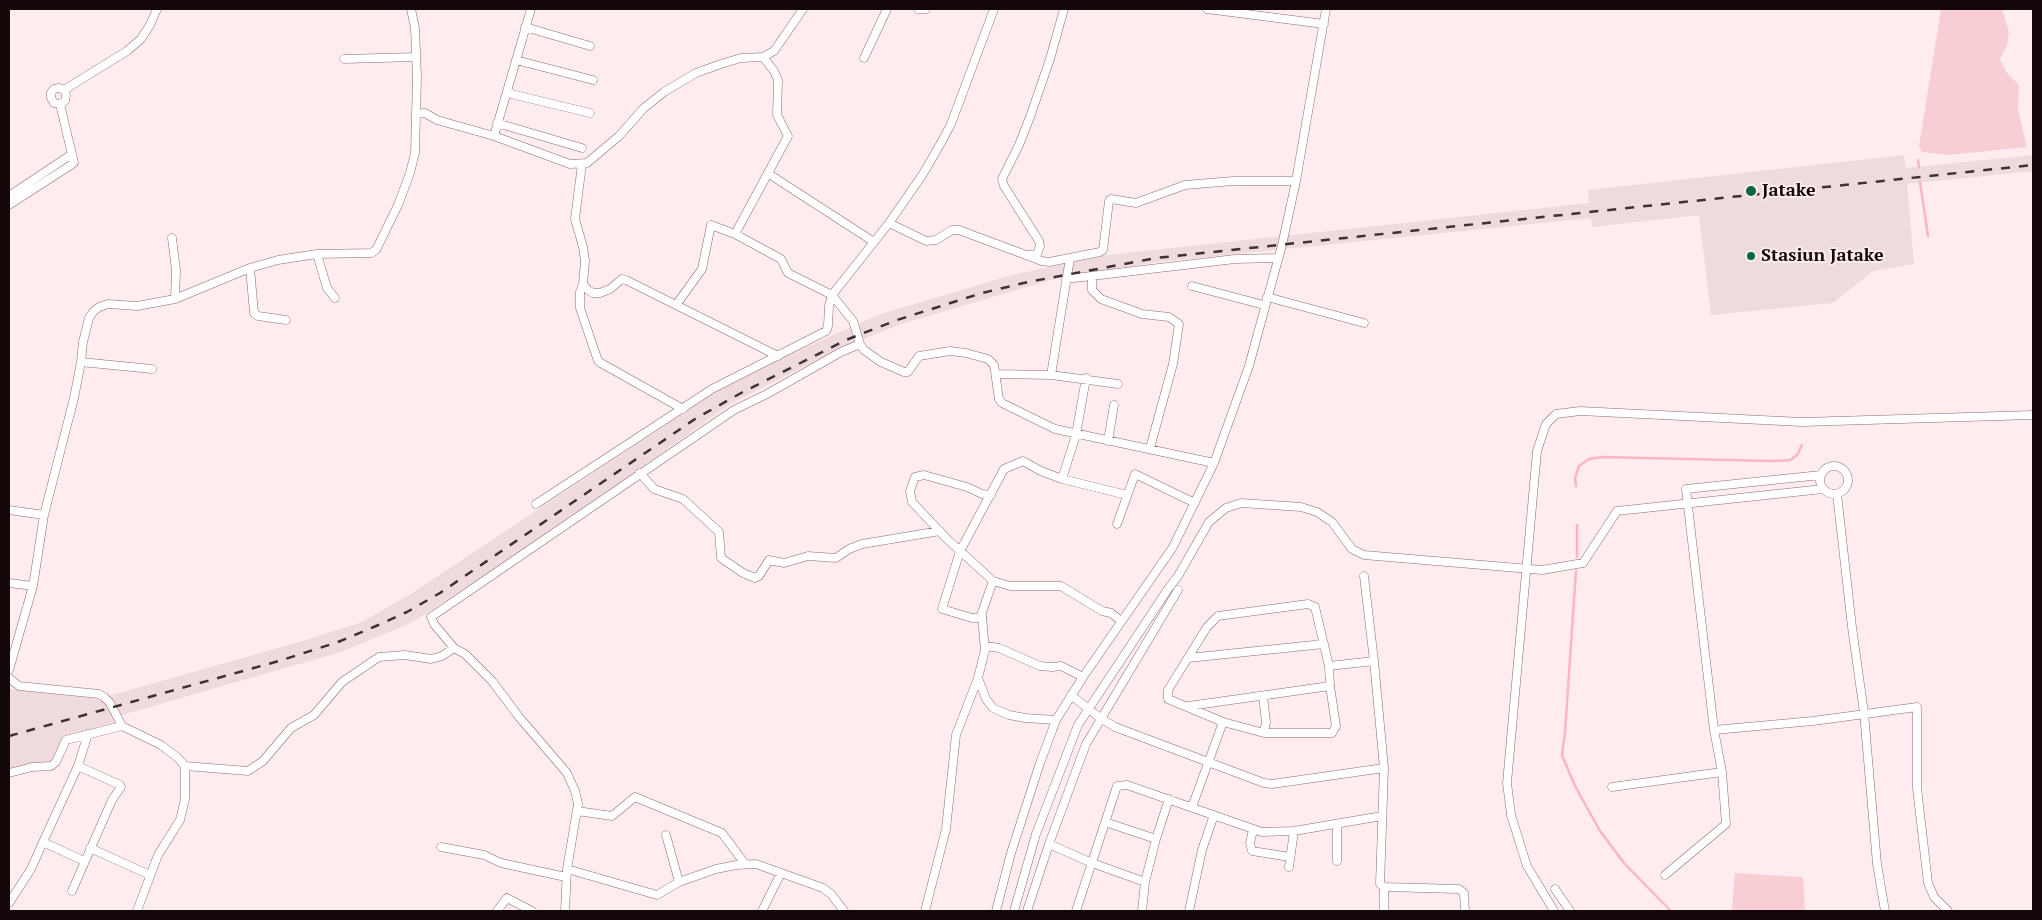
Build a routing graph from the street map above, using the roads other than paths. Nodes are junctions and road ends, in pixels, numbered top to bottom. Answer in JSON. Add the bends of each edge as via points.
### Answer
{"nodes":[{"id":1,"x":157,"y":9,"type":"edge"},
{"id":2,"x":411,"y":9,"type":"edge"},
{"id":3,"x":531,"y":9,"type":"edge"},
{"id":4,"x":803,"y":9,"type":"edge"},
{"id":5,"x":887,"y":9,"type":"edge"},
{"id":6,"x":918,"y":9,"type":"edge"},
{"id":7,"x":926,"y":9,"type":"edge"},
{"id":8,"x":994,"y":9,"type":"edge"},
{"id":9,"x":1064,"y":9,"type":"edge"},
{"id":10,"x":1208,"y":9,"type":"edge"},
{"id":11,"x":1326,"y":9,"type":"edge"},
{"id":12,"x":1324,"y":24,"type":"junction"},
{"id":13,"x":525,"y":27,"type":"junction"},
{"id":14,"x":590,"y":46,"type":"dead end"},
{"id":15,"x":416,"y":57,"type":"junction"},
{"id":16,"x":763,"y":57,"type":"junction"},
{"id":17,"x":864,"y":58,"type":"dead end"},
{"id":18,"x":344,"y":59,"type":"dead end"},
{"id":19,"x":516,"y":60,"type":"junction"},
{"id":20,"x":594,"y":80,"type":"dead end"},
{"id":21,"x":64,"y":90,"type":"junction"},
{"id":22,"x":507,"y":93,"type":"junction"},
{"id":23,"x":60,"y":104,"type":"junction"},
{"id":24,"x":590,"y":113,"type":"dead end"},
{"id":25,"x":417,"y":114,"type":"junction"},
{"id":26,"x":497,"y":123,"type":"junction"},
{"id":27,"x":494,"y":136,"type":"junction"},
{"id":28,"x":582,"y":148,"type":"dead end"},
{"id":29,"x":73,"y":159,"type":"junction"},
{"id":30,"x":582,"y":164,"type":"junction"},
{"id":31,"x":769,"y":174,"type":"junction"},
{"id":32,"x":1296,"y":181,"type":"junction"},
{"id":33,"x":9,"y":196,"type":"edge"},
{"id":34,"x":9,"y":205,"type":"edge"},
{"id":35,"x":889,"y":223,"type":"junction"},
{"id":36,"x":735,"y":234,"type":"junction"},
{"id":37,"x":172,"y":238,"type":"dead end"},
{"id":38,"x":874,"y":242,"type":"junction"},
{"id":39,"x":317,"y":254,"type":"junction"},
{"id":40,"x":1025,"y":255,"type":"junction"},
{"id":41,"x":1070,"y":258,"type":"junction"},
{"id":42,"x":1278,"y":258,"type":"junction"},
{"id":43,"x":250,"y":268,"type":"junction"},
{"id":44,"x":1092,"y":277,"type":"junction"},
{"id":45,"x":1066,"y":279,"type":"junction"},
{"id":46,"x":583,"y":284,"type":"junction"},
{"id":47,"x":1192,"y":286,"type":"dead end"},
{"id":48,"x":832,"y":295,"type":"junction"},
{"id":49,"x":335,"y":298,"type":"dead end"},
{"id":50,"x":175,"y":299,"type":"junction"},
{"id":51,"x":1266,"y":301,"type":"junction"},
{"id":52,"x":676,"y":305,"type":"junction"},
{"id":53,"x":286,"y":320,"type":"dead end"},
{"id":54,"x":1364,"y":323,"type":"dead end"},
{"id":55,"x":860,"y":344,"type":"junction"},
{"id":56,"x":778,"y":356,"type":"junction"},
{"id":57,"x":81,"y":362,"type":"junction"},
{"id":58,"x":152,"y":369,"type":"dead end"},
{"id":59,"x":996,"y":374,"type":"junction"},
{"id":60,"x":1051,"y":375,"type":"junction"},
{"id":61,"x":1086,"y":378,"type":"junction"},
{"id":62,"x":1118,"y":384,"type":"dead end"},
{"id":63,"x":1114,"y":405,"type":"dead end"},
{"id":64,"x":683,"y":409,"type":"junction"},
{"id":65,"x":2033,"y":415,"type":"edge"},
{"id":66,"x":1076,"y":435,"type":"junction"},
{"id":67,"x":1108,"y":441,"type":"junction"},
{"id":68,"x":1150,"y":448,"type":"junction"},
{"id":69,"x":1214,"y":463,"type":"junction"},
{"id":70,"x":640,"y":473,"type":"junction"},
{"id":71,"x":1821,"y":475,"type":"junction"},
{"id":72,"x":1062,"y":479,"type":"junction"},
{"id":73,"x":1823,"y":489,"type":"junction"},
{"id":74,"x":1837,"y":494,"type":"junction"},
{"id":75,"x":991,"y":495,"type":"junction"},
{"id":76,"x":1127,"y":495,"type":"junction"},
{"id":77,"x":1688,"y":502,"type":"junction"},
{"id":78,"x":1195,"y":503,"type":"junction"},
{"id":79,"x":536,"y":504,"type":"dead end"},
{"id":80,"x":9,"y":510,"type":"edge"},
{"id":81,"x":44,"y":515,"type":"junction"},
{"id":82,"x":1117,"y":524,"type":"dead end"},
{"id":83,"x":940,"y":532,"type":"junction"},
{"id":84,"x":960,"y":551,"type":"junction"},
{"id":85,"x":1527,"y":568,"type":"junction"},
{"id":86,"x":1364,"y":576,"type":"dead end"},
{"id":87,"x":994,"y":581,"type":"junction"},
{"id":88,"x":9,"y":583,"type":"edge"},
{"id":89,"x":33,"y":586,"type":"junction"},
{"id":90,"x":1178,"y":590,"type":"dead end"},
{"id":91,"x":982,"y":616,"type":"junction"},
{"id":92,"x":1121,"y":621,"type":"junction"},
{"id":93,"x":1324,"y":644,"type":"junction"},
{"id":94,"x":454,"y":648,"type":"junction"},
{"id":95,"x":985,"y":651,"type":"junction"},
{"id":96,"x":1188,"y":658,"type":"junction"},
{"id":97,"x":1374,"y":661,"type":"junction"},
{"id":98,"x":1330,"y":666,"type":"junction"},
{"id":99,"x":9,"y":670,"type":"edge"},
{"id":100,"x":1083,"y":677,"type":"junction"},
{"id":101,"x":9,"y":678,"type":"edge"},
{"id":102,"x":978,"y":678,"type":"junction"},
{"id":103,"x":1330,"y":686,"type":"junction"},
{"id":104,"x":1071,"y":695,"type":"junction"},
{"id":105,"x":1263,"y":696,"type":"junction"},
{"id":106,"x":1187,"y":706,"type":"junction"},
{"id":107,"x":1087,"y":708,"type":"junction"},
{"id":108,"x":1864,"y":713,"type":"junction"},
{"id":109,"x":1100,"y":718,"type":"junction"},
{"id":110,"x":1056,"y":720,"type":"junction"},
{"id":111,"x":1222,"y":722,"type":"junction"},
{"id":112,"x":122,"y":726,"type":"junction"},
{"id":113,"x":1714,"y":730,"type":"junction"},
{"id":114,"x":1264,"y":733,"type":"junction"},
{"id":115,"x":88,"y":734,"type":"junction"},
{"id":116,"x":1209,"y":763,"type":"junction"},
{"id":117,"x":78,"y":766,"type":"junction"},
{"id":118,"x":185,"y":766,"type":"junction"},
{"id":119,"x":1384,"y":768,"type":"junction"},
{"id":120,"x":1722,"y":772,"type":"junction"},
{"id":121,"x":9,"y":773,"type":"edge"},
{"id":122,"x":1612,"y":787,"type":"dead end"},
{"id":123,"x":1168,"y":799,"type":"junction"},
{"id":124,"x":1192,"y":807,"type":"junction"},
{"id":125,"x":577,"y":811,"type":"junction"},
{"id":126,"x":1214,"y":815,"type":"junction"},
{"id":127,"x":1382,"y":816,"type":"junction"},
{"id":128,"x":1105,"y":822,"type":"junction"},
{"id":129,"x":1337,"y":824,"type":"junction"},
{"id":130,"x":1253,"y":830,"type":"junction"},
{"id":131,"x":1294,"y":831,"type":"junction"},
{"id":132,"x":666,"y":835,"type":"dead end"},
{"id":133,"x":1156,"y":839,"type":"junction"},
{"id":134,"x":44,"y":842,"type":"junction"},
{"id":135,"x":1049,"y":844,"type":"junction"},
{"id":136,"x":441,"y":847,"type":"dead end"},
{"id":137,"x":90,"y":848,"type":"junction"},
{"id":138,"x":1290,"y":857,"type":"junction"},
{"id":139,"x":84,"y":861,"type":"junction"},
{"id":140,"x":1337,"y":861,"type":"dead end"},
{"id":141,"x":1092,"y":863,"type":"junction"},
{"id":142,"x":745,"y":864,"type":"junction"},
{"id":143,"x":1289,"y":867,"type":"dead end"},
{"id":144,"x":566,"y":873,"type":"junction"},
{"id":145,"x":781,"y":874,"type":"junction"},
{"id":146,"x":150,"y":875,"type":"junction"},
{"id":147,"x":1665,"y":875,"type":"dead end"},
{"id":148,"x":679,"y":882,"type":"junction"},
{"id":149,"x":1145,"y":882,"type":"junction"},
{"id":150,"x":1384,"y":887,"type":"junction"},
{"id":151,"x":1555,"y":889,"type":"dead end"},
{"id":152,"x":72,"y":891,"type":"dead end"},
{"id":153,"x":9,"y":903,"type":"edge"},
{"id":154,"x":137,"y":911,"type":"edge"},
{"id":155,"x":497,"y":911,"type":"edge"},
{"id":156,"x":532,"y":911,"type":"edge"},
{"id":157,"x":565,"y":911,"type":"edge"},
{"id":158,"x":762,"y":911,"type":"edge"},
{"id":159,"x":844,"y":911,"type":"edge"},
{"id":160,"x":925,"y":911,"type":"edge"},
{"id":161,"x":996,"y":911,"type":"edge"},
{"id":162,"x":1014,"y":911,"type":"edge"},
{"id":163,"x":1027,"y":911,"type":"edge"},
{"id":164,"x":1076,"y":911,"type":"edge"},
{"id":165,"x":1142,"y":911,"type":"edge"},
{"id":166,"x":1190,"y":911,"type":"edge"},
{"id":167,"x":1384,"y":911,"type":"edge"},
{"id":168,"x":1465,"y":911,"type":"edge"},
{"id":169,"x":1554,"y":911,"type":"edge"},
{"id":170,"x":1570,"y":911,"type":"edge"},
{"id":171,"x":1885,"y":911,"type":"edge"},
{"id":172,"x":1948,"y":911,"type":"edge"}],
"edges":[{"from":1,"to":21,"type":"street","via":[[141,39]]},
{"from":2,"to":15,"type":"street"},
{"from":3,"to":13,"type":"street"},
{"from":4,"to":16,"type":"street","via":[[774,51]]},
{"from":5,"to":17,"type":"street"},
{"from":6,"to":7,"type":"street"},
{"from":8,"to":35,"type":"street","via":[[951,124],[928,167]]},
{"from":9,"to":40,"type":"street","via":[[1030,117],[1002,179],[1039,241],[1037,254]]},
{"from":10,"to":12,"type":"street"},
{"from":11,"to":12,"type":"street"},
{"from":12,"to":32,"type":"street"},
{"from":13,"to":14,"type":"street"},
{"from":13,"to":19,"type":"street"},
{"from":15,"to":18,"type":"street"},
{"from":15,"to":25,"type":"street"},
{"from":16,"to":30,"type":"street","via":[[732,60],[696,73],[654,100],[602,151]]},
{"from":16,"to":31,"type":"street","via":[[778,80],[777,115],[788,136]]},
{"from":19,"to":20,"type":"street"},
{"from":19,"to":22,"type":"street"},
{"from":21,"to":23,"type":"street","via":[[65,101]]},
{"from":21,"to":23,"type":"street","via":[[54,89],[51,93],[54,103]]},
{"from":22,"to":24,"type":"street"},
{"from":22,"to":26,"type":"street"},
{"from":23,"to":29,"type":"street"},
{"from":25,"to":27,"type":"street","via":[[425,113],[437,120]]},
{"from":25,"to":39,"type":"street","via":[[415,153],[410,173],[380,244],[371,252]]},
{"from":26,"to":27,"type":"street"},
{"from":26,"to":28,"type":"street"},
{"from":27,"to":30,"type":"street","via":[[570,164]]},
{"from":29,"to":33,"type":"street"},
{"from":29,"to":34,"type":"street"},
{"from":30,"to":46,"type":"street","via":[[575,219],[584,253]]},
{"from":31,"to":36,"type":"street"},
{"from":31,"to":38,"type":"street"},
{"from":32,"to":41,"type":"street","via":[[1185,185],[1136,203],[1111,199],[1103,250]]},
{"from":32,"to":42,"type":"street"},
{"from":35,"to":38,"type":"street"},
{"from":35,"to":40,"type":"street","via":[[921,240],[936,240],[956,230]]},
{"from":36,"to":48,"type":"street","via":[[781,259],[788,273]]},
{"from":36,"to":52,"type":"street","via":[[711,225],[702,269]]},
{"from":37,"to":50,"type":"street"},
{"from":38,"to":48,"type":"street"},
{"from":39,"to":43,"type":"street"},
{"from":39,"to":49,"type":"street","via":[[327,288]]},
{"from":40,"to":41,"type":"street","via":[[1045,262]]},
{"from":41,"to":45,"type":"street"},
{"from":42,"to":44,"type":"street","via":[[1235,259]]},
{"from":42,"to":51,"type":"street"},
{"from":43,"to":50,"type":"street"},
{"from":43,"to":53,"type":"street","via":[[254,313]]},
{"from":44,"to":45,"type":"street"},
{"from":44,"to":68,"type":"street","via":[[1092,290],[1102,299],[1142,314],[1169,317],[1179,324],[1173,364]]},
{"from":45,"to":60,"type":"street"},
{"from":46,"to":52,"type":"street","via":[[588,290],[600,294],[622,279]]},
{"from":46,"to":64,"type":"street","via":[[580,308],[596,358]]},
{"from":47,"to":51,"type":"street"},
{"from":48,"to":55,"type":"street","via":[[853,321]]},
{"from":48,"to":56,"type":"street","via":[[826,331]]},
{"from":50,"to":57,"type":"street","via":[[146,305],[98,306],[89,318]]},
{"from":51,"to":54,"type":"street"},
{"from":51,"to":69,"type":"street","via":[[1249,366]]},
{"from":52,"to":56,"type":"street"},
{"from":55,"to":59,"type":"street","via":[[881,362],[904,372],[908,372],[919,356],[950,351],[988,359]]},
{"from":55,"to":70,"type":"street","via":[[734,410]]},
{"from":56,"to":64,"type":"street","via":[[712,389]]},
{"from":57,"to":58,"type":"street"},
{"from":57,"to":81,"type":"street"},
{"from":59,"to":60,"type":"street"},
{"from":59,"to":66,"type":"street","via":[[1002,403],[1055,429]]},
{"from":60,"to":61,"type":"street"},
{"from":61,"to":62,"type":"street"},
{"from":61,"to":66,"type":"street"},
{"from":63,"to":67,"type":"street"},
{"from":64,"to":79,"type":"street"},
{"from":65,"to":85,"type":"street","via":[[1802,422],[1580,411],[1556,414],[1546,424],[1537,451]]},
{"from":66,"to":67,"type":"street"},
{"from":66,"to":72,"type":"street"},
{"from":67,"to":68,"type":"street"},
{"from":68,"to":69,"type":"street"},
{"from":69,"to":78,"type":"street"},
{"from":70,"to":83,"type":"street","via":[[654,489],[684,499],[719,532],[721,558],[755,578],[769,560],[784,563],[800,557],[836,558],[862,544]]},
{"from":70,"to":94,"type":"street","via":[[431,616]]},
{"from":71,"to":73,"type":"street"},
{"from":71,"to":74,"type":"street","via":[[1831,466],[1846,472],[1847,486]]},
{"from":71,"to":77,"type":"street","via":[[1686,489]]},
{"from":72,"to":75,"type":"street","via":[[1023,461],[1004,469]]},
{"from":72,"to":76,"type":"street"},
{"from":73,"to":74,"type":"street"},
{"from":73,"to":77,"type":"street"},
{"from":74,"to":108,"type":"street"},
{"from":75,"to":83,"type":"street","via":[[924,475],[915,477],[910,491],[912,502]]},
{"from":75,"to":84,"type":"street"},
{"from":76,"to":78,"type":"street","via":[[1136,474]]},
{"from":76,"to":82,"type":"street"},
{"from":77,"to":85,"type":"street","via":[[1617,511],[1584,563],[1542,570]]},
{"from":77,"to":113,"type":"street"},
{"from":78,"to":92,"type":"street","via":[[1173,547]]},
{"from":80,"to":81,"type":"street"},
{"from":81,"to":89,"type":"street"},
{"from":83,"to":84,"type":"street"},
{"from":84,"to":87,"type":"street"},
{"from":84,"to":91,"type":"street","via":[[942,609],[972,618]]},
{"from":85,"to":107,"type":"street","via":[[1364,555],[1352,549],[1332,522],[1316,512],[1301,507],[1241,502],[1226,508],[1209,522],[1178,576]]},
{"from":85,"to":169,"type":"street","via":[[1507,783],[1511,815],[1527,866]]},
{"from":86,"to":97,"type":"street"},
{"from":87,"to":91,"type":"street"},
{"from":87,"to":92,"type":"street","via":[[1010,586],[1061,586]]},
{"from":88,"to":89,"type":"street"},
{"from":89,"to":99,"type":"street"},
{"from":90,"to":109,"type":"street"},
{"from":91,"to":95,"type":"street"},
{"from":92,"to":100,"type":"street"},
{"from":93,"to":96,"type":"street"},
{"from":93,"to":96,"type":"street","via":[[1315,607],[1308,604],[1218,616],[1207,627]]},
{"from":93,"to":98,"type":"street"},
{"from":94,"to":118,"type":"street","via":[[431,659],[405,655],[378,657],[342,682],[314,715],[291,728],[262,761],[248,771]]},
{"from":94,"to":125,"type":"street","via":[[465,654],[492,681],[567,774],[575,791]]},
{"from":95,"to":100,"type":"street","via":[[986,646],[990,646],[1040,666],[1061,666]]},
{"from":95,"to":102,"type":"street"},
{"from":96,"to":106,"type":"street","via":[[1167,694],[1171,701]]},
{"from":97,"to":98,"type":"street"},
{"from":97,"to":119,"type":"street"},
{"from":98,"to":103,"type":"street"},
{"from":100,"to":104,"type":"street"},
{"from":101,"to":112,"type":"street","via":[[19,686],[99,694],[110,703]]},
{"from":102,"to":110,"type":"street","via":[[993,708],[1009,715]]},
{"from":102,"to":160,"type":"street","via":[[956,735],[946,829]]},
{"from":103,"to":105,"type":"street"},
{"from":103,"to":114,"type":"street","via":[[1336,726],[1332,733]]},
{"from":104,"to":107,"type":"street"},
{"from":104,"to":110,"type":"street"},
{"from":105,"to":106,"type":"street"},
{"from":105,"to":114,"type":"street"},
{"from":106,"to":111,"type":"street"},
{"from":107,"to":109,"type":"street"},
{"from":107,"to":162,"type":"street","via":[[1036,834]]},
{"from":108,"to":113,"type":"street"},
{"from":108,"to":171,"type":"street","via":[[1877,864]]},
{"from":108,"to":172,"type":"street","via":[[1917,707],[1918,794],[1928,883],[1934,897]]},
{"from":109,"to":116,"type":"street"},
{"from":109,"to":135,"type":"street","via":[[1086,744]]},
{"from":110,"to":161,"type":"street","via":[[1011,853]]},
{"from":111,"to":114,"type":"street"},
{"from":111,"to":116,"type":"street"},
{"from":112,"to":115,"type":"street"},
{"from":112,"to":118,"type":"street","via":[[161,745]]},
{"from":113,"to":120,"type":"street"},
{"from":115,"to":117,"type":"street"},
{"from":115,"to":121,"type":"street","via":[[66,740],[51,766]]},
{"from":116,"to":119,"type":"street","via":[[1272,784]]},
{"from":116,"to":124,"type":"street"},
{"from":117,"to":134,"type":"street"},
{"from":117,"to":137,"type":"street","via":[[120,784]]},
{"from":118,"to":146,"type":"street","via":[[185,799],[180,820],[158,855]]},
{"from":119,"to":127,"type":"street"},
{"from":120,"to":122,"type":"street"},
{"from":120,"to":147,"type":"street","via":[[1726,824]]},
{"from":123,"to":124,"type":"street"},
{"from":123,"to":128,"type":"street","via":[[1127,784],[1117,786]]},
{"from":123,"to":133,"type":"street"},
{"from":124,"to":126,"type":"street"},
{"from":125,"to":142,"type":"street","via":[[612,816],[635,797],[722,833]]},
{"from":125,"to":144,"type":"street"},
{"from":126,"to":130,"type":"street"},
{"from":126,"to":166,"type":"street","via":[[1202,850]]},
{"from":127,"to":129,"type":"street"},
{"from":127,"to":150,"type":"street","via":[[1380,884]]},
{"from":128,"to":133,"type":"street"},
{"from":128,"to":141,"type":"street"},
{"from":129,"to":131,"type":"street"},
{"from":129,"to":140,"type":"street"},
{"from":130,"to":131,"type":"street"},
{"from":130,"to":138,"type":"street","via":[[1252,851]]},
{"from":131,"to":138,"type":"street"},
{"from":132,"to":148,"type":"street"},
{"from":133,"to":149,"type":"street"},
{"from":134,"to":139,"type":"street"},
{"from":134,"to":153,"type":"street"},
{"from":135,"to":141,"type":"street"},
{"from":135,"to":163,"type":"street"},
{"from":136,"to":144,"type":"street","via":[[484,855],[501,863]]},
{"from":137,"to":139,"type":"street"},
{"from":137,"to":146,"type":"street"},
{"from":138,"to":143,"type":"street"},
{"from":139,"to":152,"type":"street"},
{"from":141,"to":149,"type":"street"},
{"from":141,"to":164,"type":"street"},
{"from":142,"to":145,"type":"street","via":[[756,864]]},
{"from":142,"to":148,"type":"street","via":[[716,869]]},
{"from":144,"to":148,"type":"street","via":[[658,895]]},
{"from":144,"to":157,"type":"street"},
{"from":145,"to":158,"type":"street"},
{"from":145,"to":159,"type":"street","via":[[823,888]]},
{"from":146,"to":154,"type":"street"},
{"from":149,"to":165,"type":"street"},
{"from":150,"to":167,"type":"street"},
{"from":150,"to":168,"type":"street","via":[[1459,889],[1464,893]]},
{"from":151,"to":170,"type":"street"},
{"from":155,"to":156,"type":"street","via":[[508,898]]}]}
